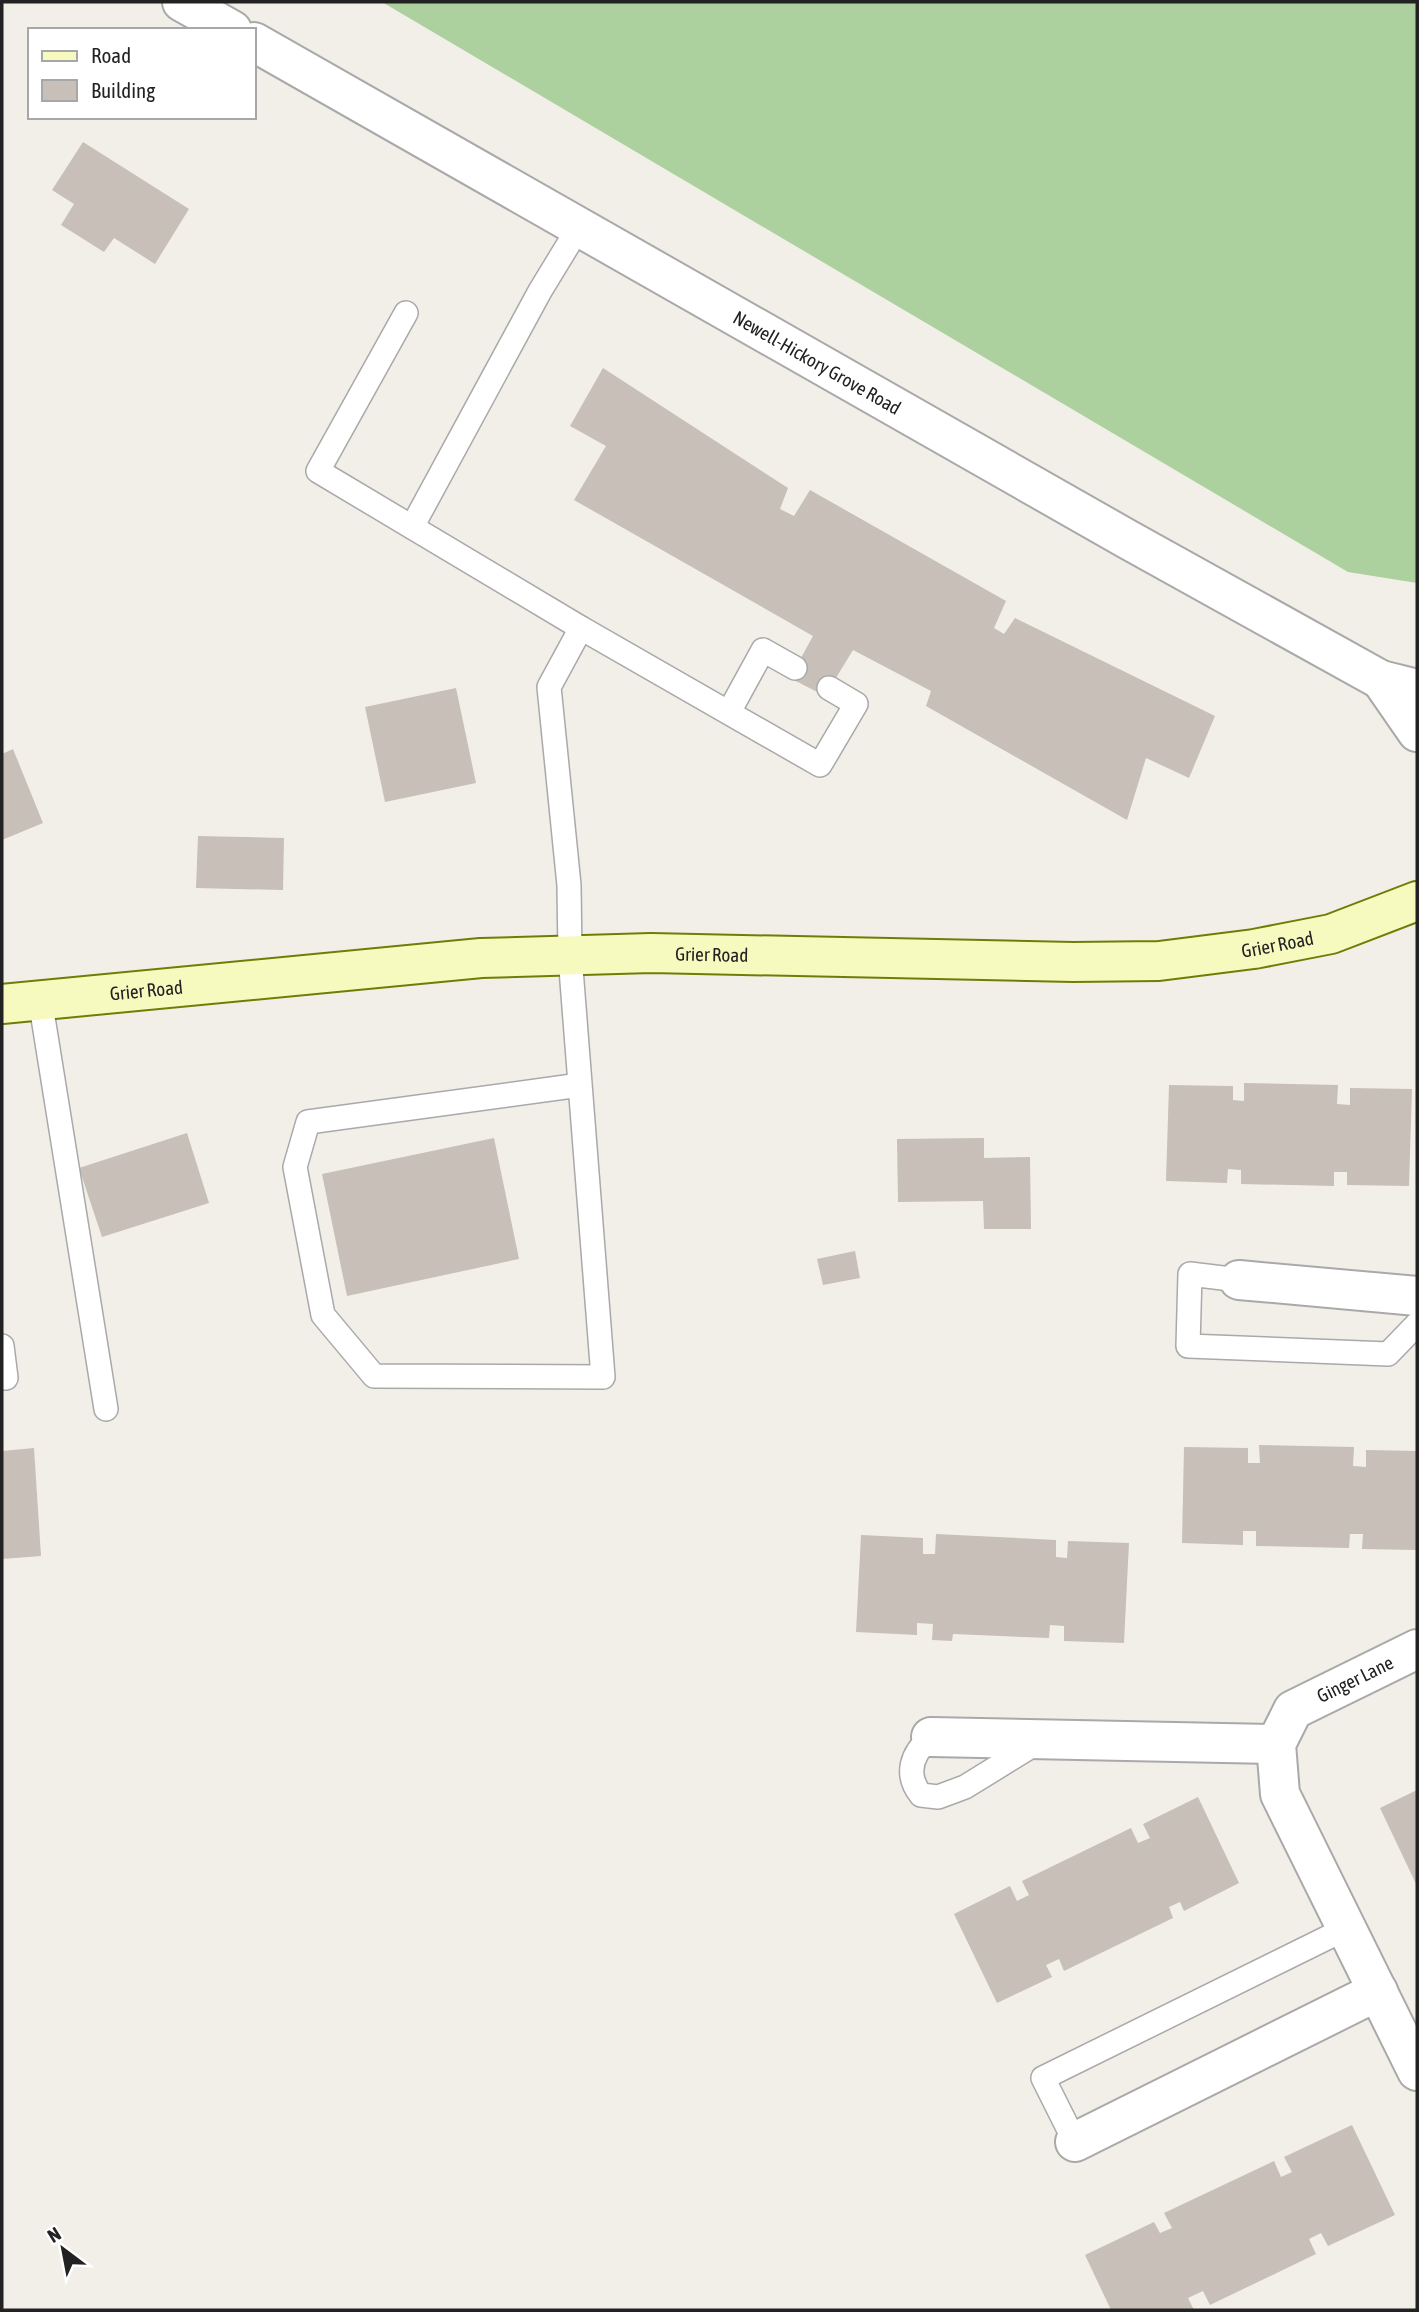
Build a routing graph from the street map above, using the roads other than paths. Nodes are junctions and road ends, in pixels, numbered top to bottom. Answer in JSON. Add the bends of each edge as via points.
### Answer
{"nodes":[{"id":1,"x":182,"y":2,"type":"edge"},
{"id":2,"x":228,"y":28,"type":"edge"},
{"id":3,"x":256,"y":43,"type":"edge"},
{"id":4,"x":579,"y":228,"type":"junction"},
{"id":5,"x":406,"y":313,"type":"dead end"},
{"id":6,"x":412,"y":527,"type":"junction"},
{"id":7,"x":581,"y":628,"type":"junction"},
{"id":8,"x":795,"y":668,"type":"dead end"},
{"id":9,"x":1381,"y":680,"type":"junction"},
{"id":10,"x":829,"y":688,"type":"dead end"},
{"id":11,"x":1417,"y":688,"type":"edge"},
{"id":12,"x":729,"y":712,"type":"junction"},
{"id":13,"x":1417,"y":732,"type":"edge"},
{"id":14,"x":1417,"y":901,"type":"edge"},
{"id":15,"x":570,"y":956,"type":"junction"},
{"id":16,"x":40,"y":999,"type":"junction"},
{"id":17,"x":2,"y":1004,"type":"edge"},
{"id":18,"x":580,"y":1085,"type":"junction"},
{"id":19,"x":1239,"y":1280,"type":"joint"},
{"id":20,"x":1417,"y":1296,"type":"edge"},
{"id":21,"x":1417,"y":1324,"type":"edge"},
{"id":22,"x":2,"y":1346,"type":"edge"},
{"id":23,"x":2,"y":1378,"type":"edge"},
{"id":24,"x":107,"y":1409,"type":"dead end"},
{"id":25,"x":1417,"y":1649,"type":"edge"},
{"id":26,"x":931,"y":1737,"type":"joint"},
{"id":27,"x":1042,"y":1739,"type":"junction"},
{"id":28,"x":1276,"y":1744,"type":"junction"},
{"id":29,"x":1347,"y":1928,"type":"junction"},
{"id":30,"x":1378,"y":1991,"type":"junction"},
{"id":31,"x":1417,"y":2071,"type":"edge"},
{"id":32,"x":1074,"y":2143,"type":"joint"}],
"edges":[{"from":1,"to":2,"type":"street"},
{"from":3,"to":4,"type":"street","name":"Newell-Hickory Grove Road"},
{"from":4,"to":6,"type":"lane"},
{"from":4,"to":9,"type":"street","name":"Newell-Hickory Grove Road"},
{"from":5,"to":6,"type":"lane","via":[[318,471]]},
{"from":6,"to":7,"type":"lane"},
{"from":7,"to":12,"type":"lane"},
{"from":7,"to":15,"type":"lane","via":[[549,687],[569,885]]},
{"from":8,"to":12,"type":"lane","via":[[764,650]]},
{"from":9,"to":11,"type":"street","name":"Newell-Hickory Grove Road"},
{"from":9,"to":13,"type":"street","name":"Newell-Hickory Grove Road"},
{"from":10,"to":12,"type":"lane","via":[[856,704],[820,765]]},
{"from":14,"to":15,"type":"street","name":"Grier Road","via":[[1331,934],[1159,961],[651,953]]},
{"from":15,"to":16,"type":"street","name":"Grier Road","via":[[481,958]]},
{"from":15,"to":18,"type":"lane"},
{"from":16,"to":17,"type":"street","name":"Grier Road"},
{"from":16,"to":24,"type":"lane"},
{"from":18,"to":18,"type":"lane","via":[[603,1377],[374,1376],[323,1315],[295,1167],[308,1122]]},
{"from":19,"to":20,"type":"street"},
{"from":19,"to":21,"type":"lane","via":[[1190,1274],[1188,1346],[1388,1354]]},
{"from":22,"to":23,"type":"lane","via":[[6,1378]]},
{"from":25,"to":28,"type":"street","name":"Ginger Lane","via":[[1293,1710]]},
{"from":26,"to":27,"type":"street"},
{"from":26,"to":27,"type":"lane","via":[[912,1763],[912,1784],[920,1795],[938,1797],[965,1787]]},
{"from":27,"to":28,"type":"street"},
{"from":28,"to":29,"type":"street","via":[[1280,1794]]},
{"from":29,"to":30,"type":"street"},
{"from":29,"to":32,"type":"lane","via":[[1043,2078]]},
{"from":30,"to":31,"type":"street"},
{"from":30,"to":32,"type":"street"}]}
